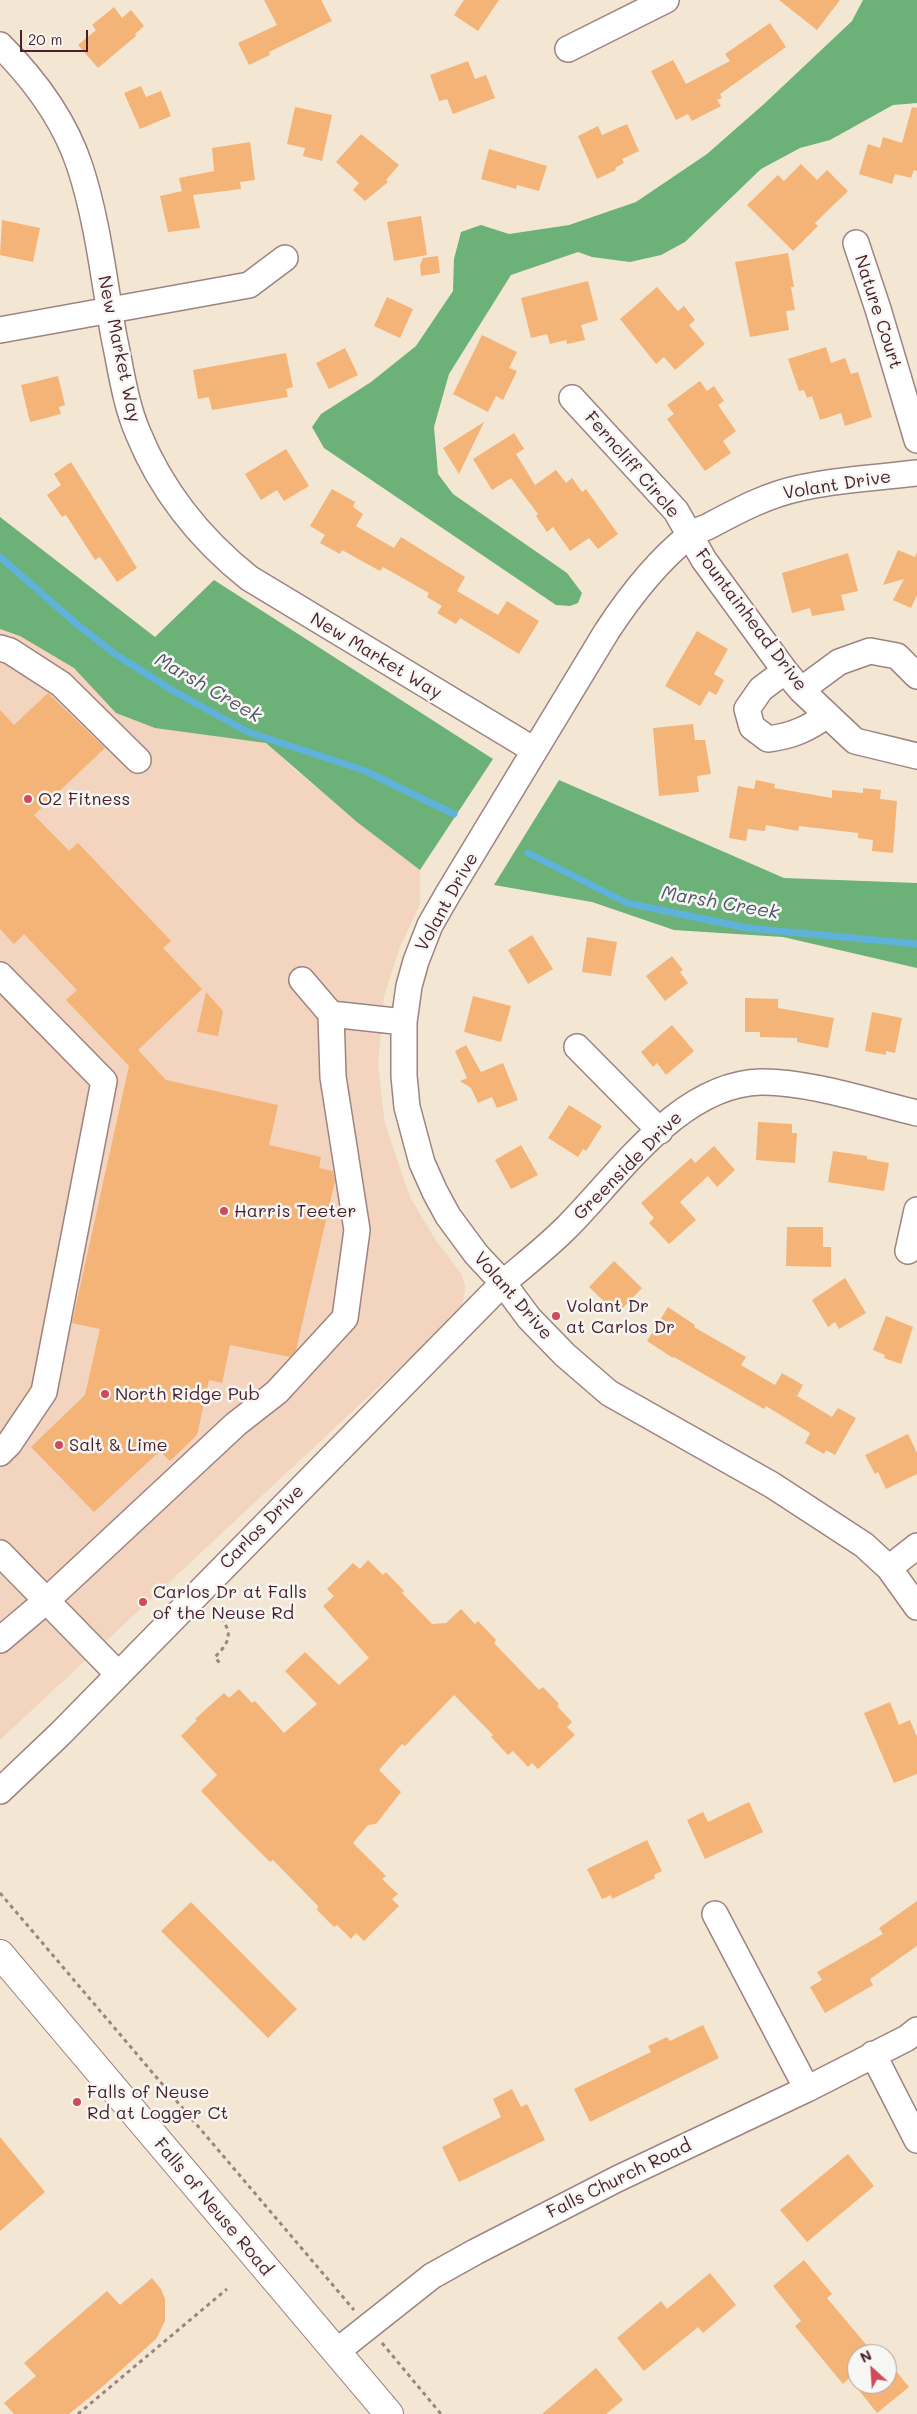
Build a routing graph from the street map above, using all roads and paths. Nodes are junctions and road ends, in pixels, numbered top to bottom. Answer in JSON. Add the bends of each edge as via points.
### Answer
{"nodes":[{"id":1,"x":666,"y":0,"type":"edge"},
{"id":2,"x":0,"y":44,"type":"edge"},
{"id":3,"x":568,"y":49,"type":"dead end"},
{"id":4,"x":856,"y":243,"type":"dead end"},
{"id":5,"x":285,"y":258,"type":"dead end"},
{"id":6,"x":109,"y":311,"type":"junction"},
{"id":7,"x":0,"y":330,"type":"edge"},
{"id":8,"x":572,"y":398,"type":"dead end"},
{"id":9,"x":917,"y":440,"type":"edge"},
{"id":10,"x":917,"y":473,"type":"edge"},
{"id":11,"x":689,"y":535,"type":"junction"},
{"id":12,"x":0,"y":648,"type":"edge"},
{"id":13,"x":785,"y":671,"type":"junction"},
{"id":14,"x":917,"y":676,"type":"edge"},
{"id":15,"x":801,"y":690,"type":"junction"},
{"id":16,"x":827,"y":715,"type":"junction"},
{"id":17,"x":534,"y":750,"type":"junction"},
{"id":18,"x":917,"y":756,"type":"edge"},
{"id":19,"x":138,"y":760,"type":"dead end"},
{"id":20,"x":0,"y":975,"type":"edge"},
{"id":21,"x":302,"y":980,"type":"dead end"},
{"id":22,"x":331,"y":1014,"type":"junction"},
{"id":23,"x":404,"y":1022,"type":"junction"},
{"id":24,"x":577,"y":1047,"type":"dead end"},
{"id":25,"x":917,"y":1113,"type":"edge"},
{"id":26,"x":660,"y":1131,"type":"junction"},
{"id":27,"x":917,"y":1210,"type":"edge"},
{"id":28,"x":908,"y":1251,"type":"dead end"},
{"id":29,"x":503,"y":1283,"type":"junction"},
{"id":30,"x":0,"y":1453,"type":"edge"},
{"id":31,"x":917,"y":1546,"type":"edge"},
{"id":32,"x":0,"y":1553,"type":"edge"},
{"id":33,"x":890,"y":1568,"type":"junction"},
{"id":34,"x":46,"y":1601,"type":"junction"},
{"id":35,"x":917,"y":1607,"type":"edge"},
{"id":36,"x":216,"y":1612,"type":"dead end"},
{"id":37,"x":0,"y":1640,"type":"edge"},
{"id":38,"x":221,"y":1665,"type":"dead end"},
{"id":39,"x":118,"y":1674,"type":"junction"},
{"id":40,"x":0,"y":1791,"type":"edge"},
{"id":41,"x":0,"y":1893,"type":"edge"},
{"id":42,"x":714,"y":1914,"type":"dead end"},
{"id":43,"x":0,"y":1954,"type":"edge"},
{"id":44,"x":917,"y":2030,"type":"edge"},
{"id":45,"x":873,"y":2054,"type":"junction"},
{"id":46,"x":807,"y":2088,"type":"junction"},
{"id":47,"x":917,"y":2140,"type":"edge"},
{"id":48,"x":227,"y":2288,"type":"dead end"},
{"id":49,"x":345,"y":2300,"type":"dead end"},
{"id":50,"x":388,"y":2350,"type":"dead end"},
{"id":51,"x":336,"y":2352,"type":"junction"},
{"id":52,"x":78,"y":2414,"type":"edge"},
{"id":53,"x":389,"y":2414,"type":"edge"},
{"id":54,"x":441,"y":2414,"type":"edge"}],
"edges":[{"from":1,"to":3,"type":"street"},
{"from":2,"to":6,"type":"street","name":"New Market Way","via":[[38,88],[80,166]]},
{"from":4,"to":9,"type":"street","name":"Nature Court"},
{"from":5,"to":6,"type":"street","via":[[249,285]]},
{"from":6,"to":7,"type":"street"},
{"from":6,"to":17,"type":"street","name":"New Market Way","via":[[137,432],[172,500],[220,555],[248,578]]},
{"from":8,"to":11,"type":"street","name":"Ferncliff Circle","via":[[676,511]]},
{"from":10,"to":11,"type":"street","name":"Volant Drive","via":[[781,492]]},
{"from":11,"to":13,"type":"street","name":"Fountainhead Drive"},
{"from":11,"to":17,"type":"street","name":"Volant Drive","via":[[629,598]]},
{"from":12,"to":19,"type":"street","via":[[61,684]]},
{"from":13,"to":15,"type":"street","name":"Fountainhead Drive"},
{"from":13,"to":16,"type":"street","via":[[761,689],[746,709],[752,727],[768,739],[788,736],[810,728]]},
{"from":14,"to":15,"type":"street","via":[[897,656],[870,651],[838,662]]},
{"from":15,"to":16,"type":"street","name":"Fountainhead Drive"},
{"from":16,"to":18,"type":"street","name":"Fountainhead Drive","via":[[855,740]]},
{"from":17,"to":23,"type":"street","name":"Volant Drive","via":[[430,926],[409,986]]},
{"from":20,"to":30,"type":"street","via":[[104,1081],[44,1392]]},
{"from":21,"to":22,"type":"street"},
{"from":22,"to":23,"type":"street"},
{"from":22,"to":34,"type":"street","via":[[333,1077],[357,1230],[345,1318],[277,1392],[236,1424]]},
{"from":23,"to":29,"type":"street","name":"Volant Drive","via":[[407,1107],[422,1163],[448,1216]]},
{"from":24,"to":26,"type":"street"},
{"from":25,"to":26,"type":"street","name":"Greenside Drive","via":[[802,1086],[761,1082],[708,1094],[682,1110]]},
{"from":26,"to":29,"type":"street","name":"Greenside Drive","via":[[566,1228]]},
{"from":27,"to":28,"type":"street"},
{"from":29,"to":33,"type":"street","name":"Volant Drive","via":[[529,1318],[609,1393],[772,1486],[864,1545]]},
{"from":29,"to":39,"type":"street","name":"Carlos Drive"},
{"from":31,"to":33,"type":"street"},
{"from":32,"to":34,"type":"street"},
{"from":33,"to":35,"type":"street","name":"Volant Drive"},
{"from":34,"to":37,"type":"street"},
{"from":34,"to":39,"type":"street"},
{"from":36,"to":38,"type":"path","via":[[223,1620],[229,1640],[215,1657]]},
{"from":39,"to":40,"type":"street","name":"Carlos Drive"},
{"from":41,"to":49,"type":"path"},
{"from":42,"to":46,"type":"street"},
{"from":43,"to":51,"type":"main road","name":"Falls of Neuse Road"},
{"from":44,"to":45,"type":"street","name":"Falls Church Road"},
{"from":45,"to":46,"type":"street","name":"Falls Church Road"},
{"from":45,"to":47,"type":"street"},
{"from":46,"to":51,"type":"street","name":"Falls Church Road","via":[[534,2220],[432,2276]]},
{"from":48,"to":52,"type":"path"},
{"from":50,"to":54,"type":"path"},
{"from":51,"to":53,"type":"main road","name":"Falls of Neuse Road"}]}
